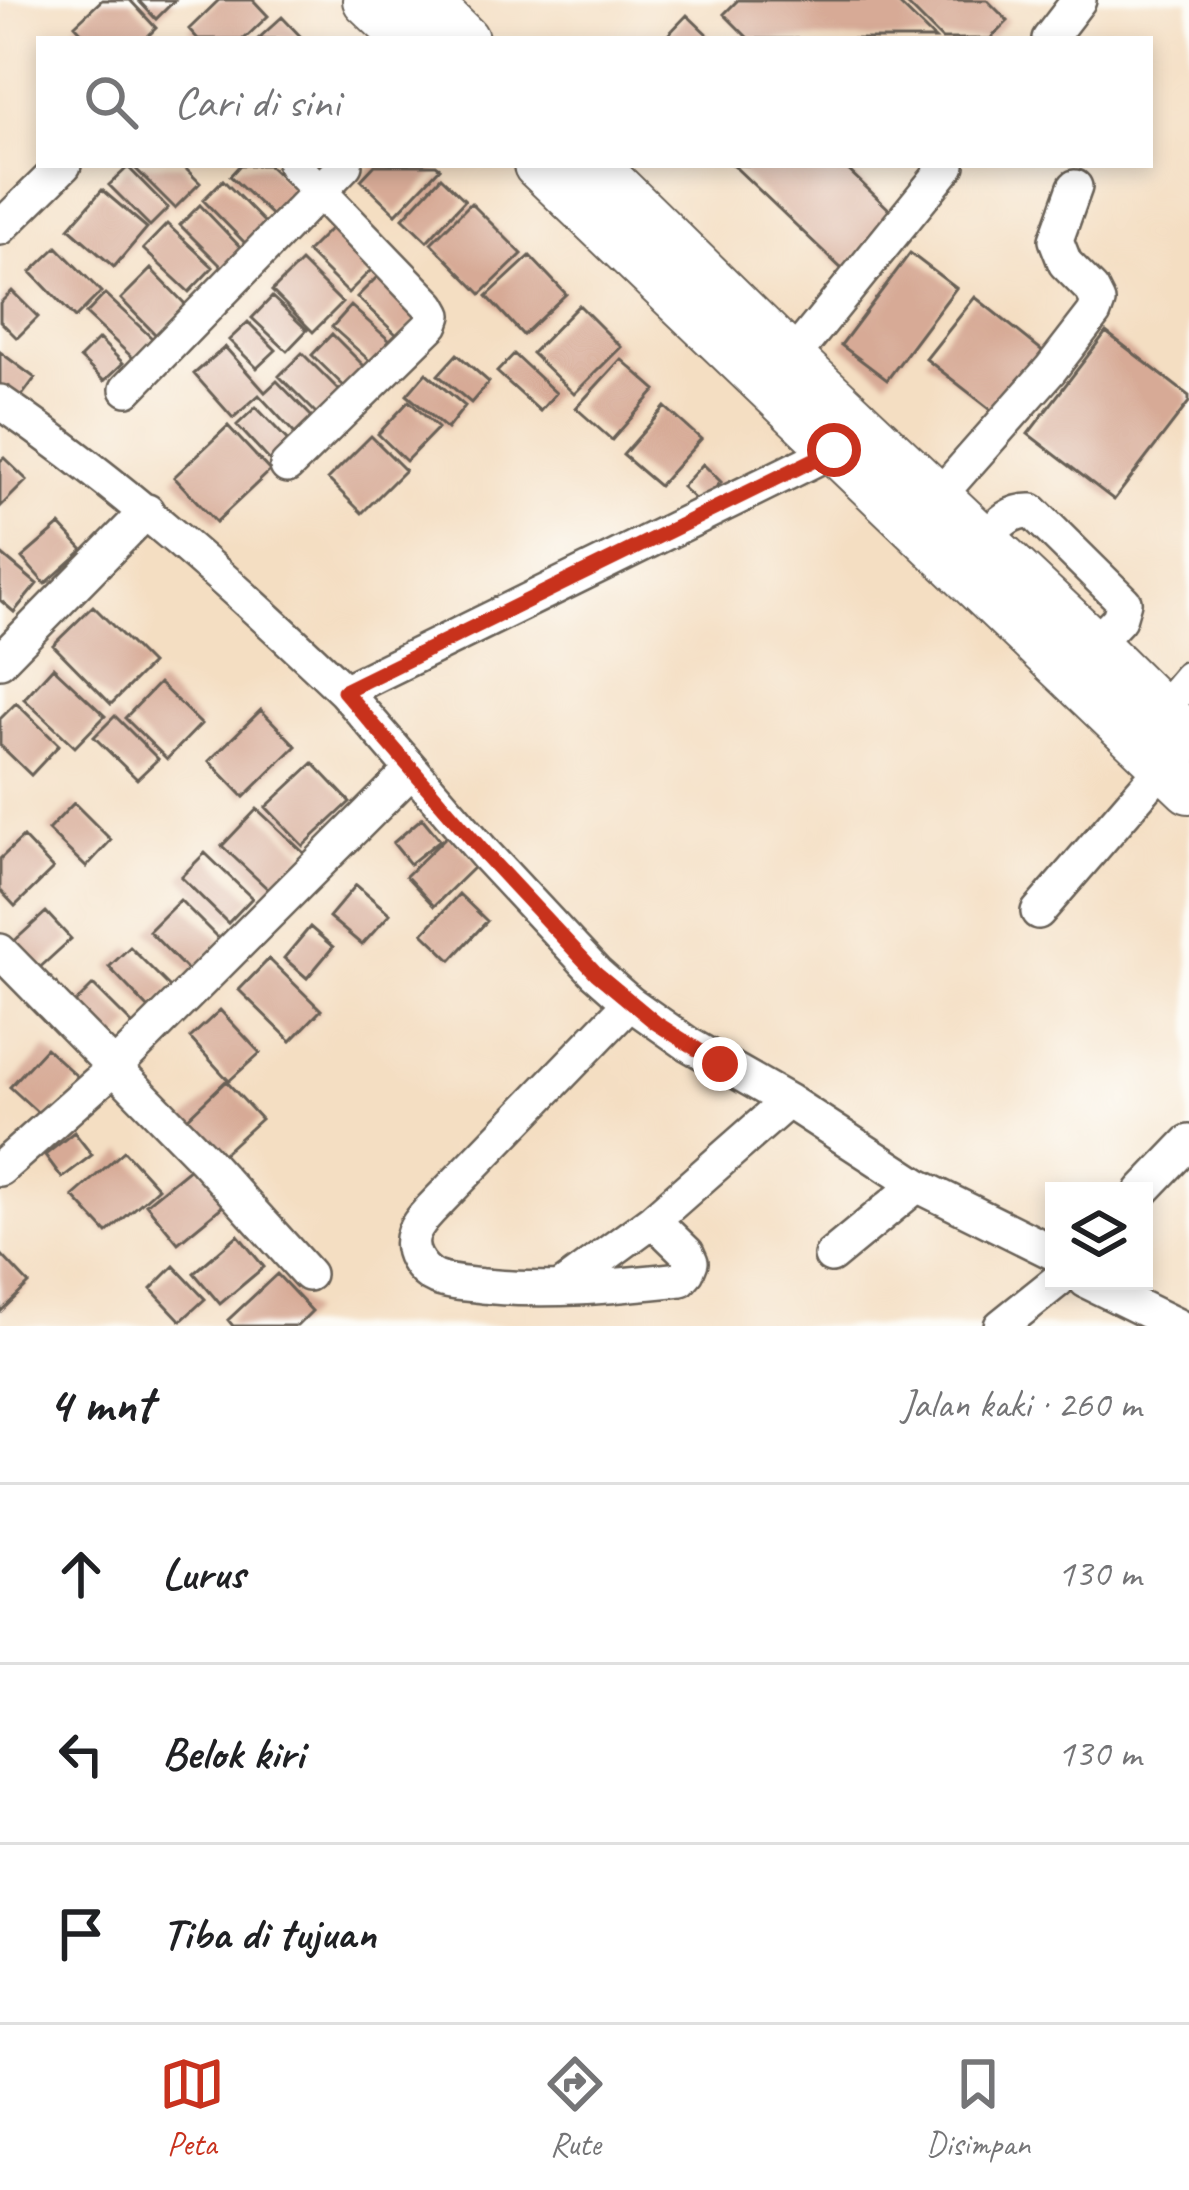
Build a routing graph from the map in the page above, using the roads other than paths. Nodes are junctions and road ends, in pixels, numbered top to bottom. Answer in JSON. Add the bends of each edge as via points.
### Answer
{"nodes":[{"id":1,"x":368,"y":0,"type":"edge"},
{"id":2,"x":424,"y":0,"type":"edge"},
{"id":3,"x":1078,"y":0,"type":"edge"},
{"id":4,"x":405,"y":36,"type":"edge"},
{"id":5,"x":461,"y":36,"type":"edge"},
{"id":6,"x":1051,"y":36,"type":"edge"},
{"id":7,"x":61,"y":168,"type":"edge"},
{"id":8,"x":297,"y":168,"type":"edge"},
{"id":9,"x":342,"y":168,"type":"edge"},
{"id":10,"x":541,"y":168,"type":"edge"},
{"id":11,"x":596,"y":168,"type":"edge"},
{"id":12,"x":946,"y":168,"type":"edge"},
{"id":13,"x":1075,"y":187,"type":"dead end"},
{"id":14,"x":319,"y":190,"type":"junction"},
{"id":15,"x":0,"y":228,"type":"edge"},
{"id":16,"x":791,"y":359,"type":"junction"},
{"id":17,"x":127,"y":389,"type":"dead end"},
{"id":18,"x":6,"y":416,"type":"edge"},
{"id":19,"x":834,"y":450,"type":"junction"},
{"id":20,"x":287,"y":466,"type":"dead end"},
{"id":21,"x":938,"y":498,"type":"junction"},
{"id":22,"x":147,"y":511,"type":"junction"},
{"id":23,"x":983,"y":541,"type":"junction"},
{"id":24,"x":1044,"y":623,"type":"junction"},
{"id":25,"x":1094,"y":645,"type":"junction"},
{"id":26,"x":0,"y":661,"type":"edge"},
{"id":27,"x":344,"y":691,"type":"junction"},
{"id":28,"x":1178,"y":737,"type":"edge"},
{"id":29,"x":412,"y":770,"type":"junction"},
{"id":30,"x":1038,"y":912,"type":"dead end"},
{"id":31,"x":0,"y":952,"type":"edge"},
{"id":32,"x":630,"y":1003,"type":"junction"},
{"id":33,"x":114,"y":1068,"type":"junction"},
{"id":34,"x":788,"y":1101,"type":"junction"},
{"id":35,"x":1189,"y":1142,"type":"edge"},
{"id":36,"x":0,"y":1169,"type":"edge"},
{"id":37,"x":1151,"y":1182,"type":"edge"},
{"id":38,"x":917,"y":1186,"type":"junction"},
{"id":39,"x":653,"y":1220,"type":"junction"},
{"id":40,"x":1045,"y":1249,"type":"edge"},
{"id":41,"x":831,"y":1256,"type":"dead end"},
{"id":42,"x":308,"y":1274,"type":"dead end"},
{"id":43,"x":562,"y":1287,"type":"junction"},
{"id":44,"x":1046,"y":1290,"type":"edge"},
{"id":45,"x":1104,"y":1290,"type":"edge"},
{"id":46,"x":1001,"y":1326,"type":"edge"},
{"id":47,"x":1178,"y":1326,"type":"edge"}],
"edges":[{"from":1,"to":4,"type":"highway"},
{"from":2,"to":5,"type":"highway"},
{"from":3,"to":6,"type":"street"},
{"from":7,"to":15,"type":"street"},
{"from":8,"to":14,"type":"street"},
{"from":9,"to":14,"type":"street"},
{"from":10,"to":19,"type":"highway"},
{"from":11,"to":16,"type":"highway"},
{"from":12,"to":16,"type":"street"},
{"from":13,"to":21,"type":"street","via":[[1056,240],[1065,263],[1092,290],[1094,313]]},
{"from":14,"to":17,"type":"street"},
{"from":14,"to":20,"type":"street","via":[[435,315]]},
{"from":16,"to":21,"type":"highway"},
{"from":18,"to":22,"type":"street"},
{"from":19,"to":24,"type":"highway"},
{"from":19,"to":27,"type":"street"},
{"from":21,"to":23,"type":"highway"},
{"from":22,"to":26,"type":"street"},
{"from":22,"to":27,"type":"street"},
{"from":23,"to":24,"type":"highway"},
{"from":23,"to":25,"type":"street","via":[[1008,515],[1032,511],[1124,602]]},
{"from":24,"to":25,"type":"highway"},
{"from":24,"to":28,"type":"highway"},
{"from":25,"to":28,"type":"highway"},
{"from":27,"to":29,"type":"street"},
{"from":28,"to":30,"type":"street"},
{"from":29,"to":32,"type":"street"},
{"from":29,"to":33,"type":"street"},
{"from":31,"to":33,"type":"street"},
{"from":32,"to":34,"type":"street"},
{"from":32,"to":43,"type":"street","via":[[412,1236],[419,1265],[435,1278]]},
{"from":33,"to":36,"type":"street"},
{"from":33,"to":42,"type":"street"},
{"from":34,"to":38,"type":"street"},
{"from":34,"to":39,"type":"street"},
{"from":35,"to":37,"type":"street"},
{"from":38,"to":40,"type":"street"},
{"from":38,"to":41,"type":"street"},
{"from":39,"to":43,"type":"street"},
{"from":39,"to":43,"type":"street","via":[[687,1253],[681,1279]]},
{"from":44,"to":46,"type":"street"},
{"from":45,"to":47,"type":"street"}]}
